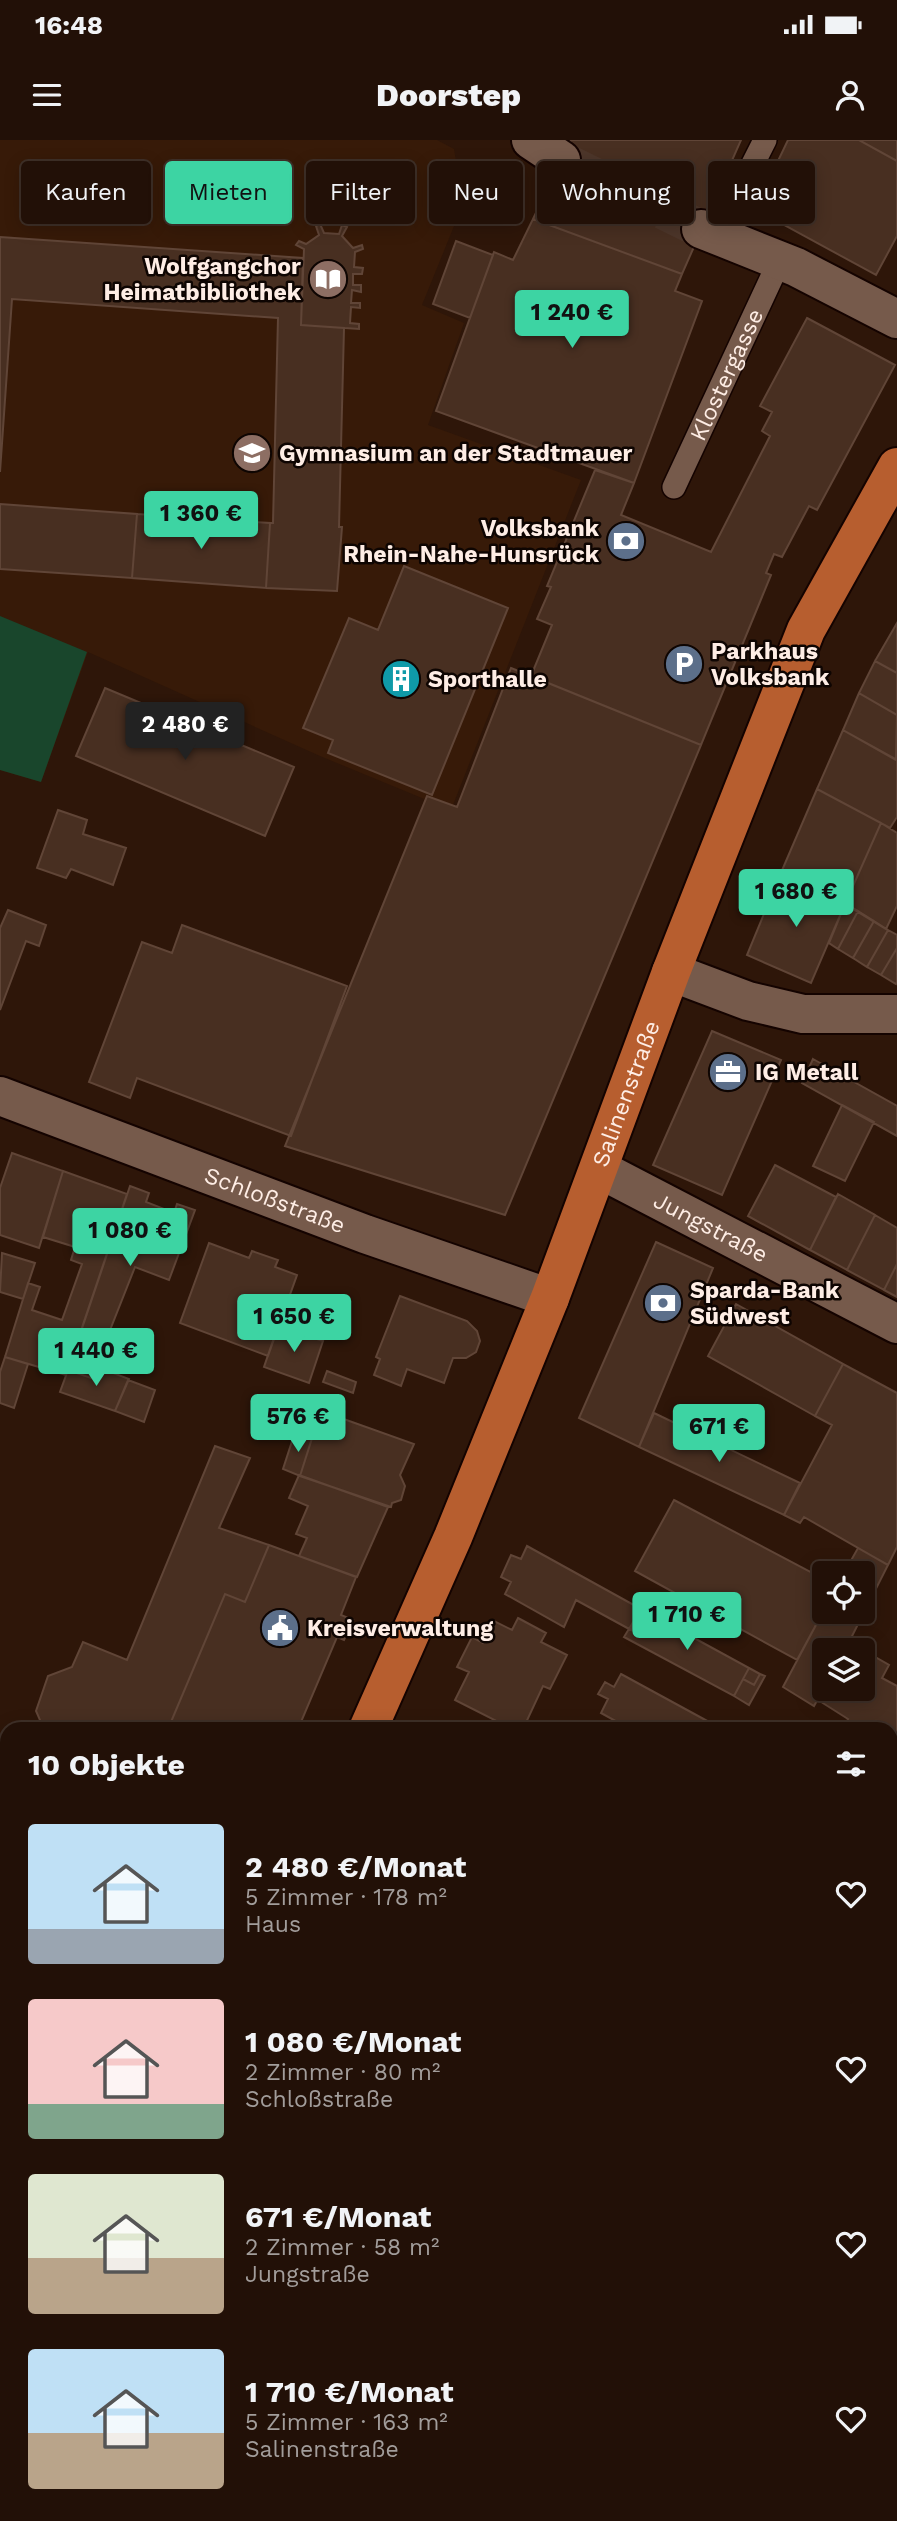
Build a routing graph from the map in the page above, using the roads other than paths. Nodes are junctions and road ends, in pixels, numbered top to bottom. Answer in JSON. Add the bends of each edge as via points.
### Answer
{"nodes":[{"id":1,"x":765,"y":140,"type":"edge"},
{"id":2,"x":709,"y":232,"type":"joint"},
{"id":3,"x":780,"y":260,"type":"junction"},
{"id":4,"x":897,"y":319,"type":"edge"},
{"id":5,"x":897,"y":467,"type":"edge"},
{"id":6,"x":674,"y":487,"type":"dead end"},
{"id":7,"x":671,"y":972,"type":"junction"},
{"id":8,"x":897,"y":1014,"type":"edge"},
{"id":9,"x":0,"y":1096,"type":"edge"},
{"id":10,"x":598,"y":1169,"type":"junction"},
{"id":11,"x":550,"y":1298,"type":"junction"},
{"id":12,"x":897,"y":1324,"type":"edge"},
{"id":13,"x":371,"y":1722,"type":"edge"}],
"edges":[{"from":1,"to":2,"type":"lane"},
{"from":2,"to":3,"type":"street"},
{"from":3,"to":4,"type":"street"},
{"from":3,"to":6,"type":"lane","name":"Klostergasse"},
{"from":5,"to":7,"type":"main road","name":"Salinenstraße","via":[[806,630]]},
{"from":7,"to":8,"type":"street","via":[[748,1001],[803,1014]]},
{"from":7,"to":10,"type":"main road","name":"Salinenstraße"},
{"from":9,"to":11,"type":"street","name":"Schloßstraße","via":[[365,1234]]},
{"from":10,"to":11,"type":"main road","name":"Salinenstraße"},
{"from":10,"to":12,"type":"street","name":"Jungstraße"},
{"from":11,"to":13,"type":"main road","name":"Salinenstraße","via":[[453,1537]]}]}
